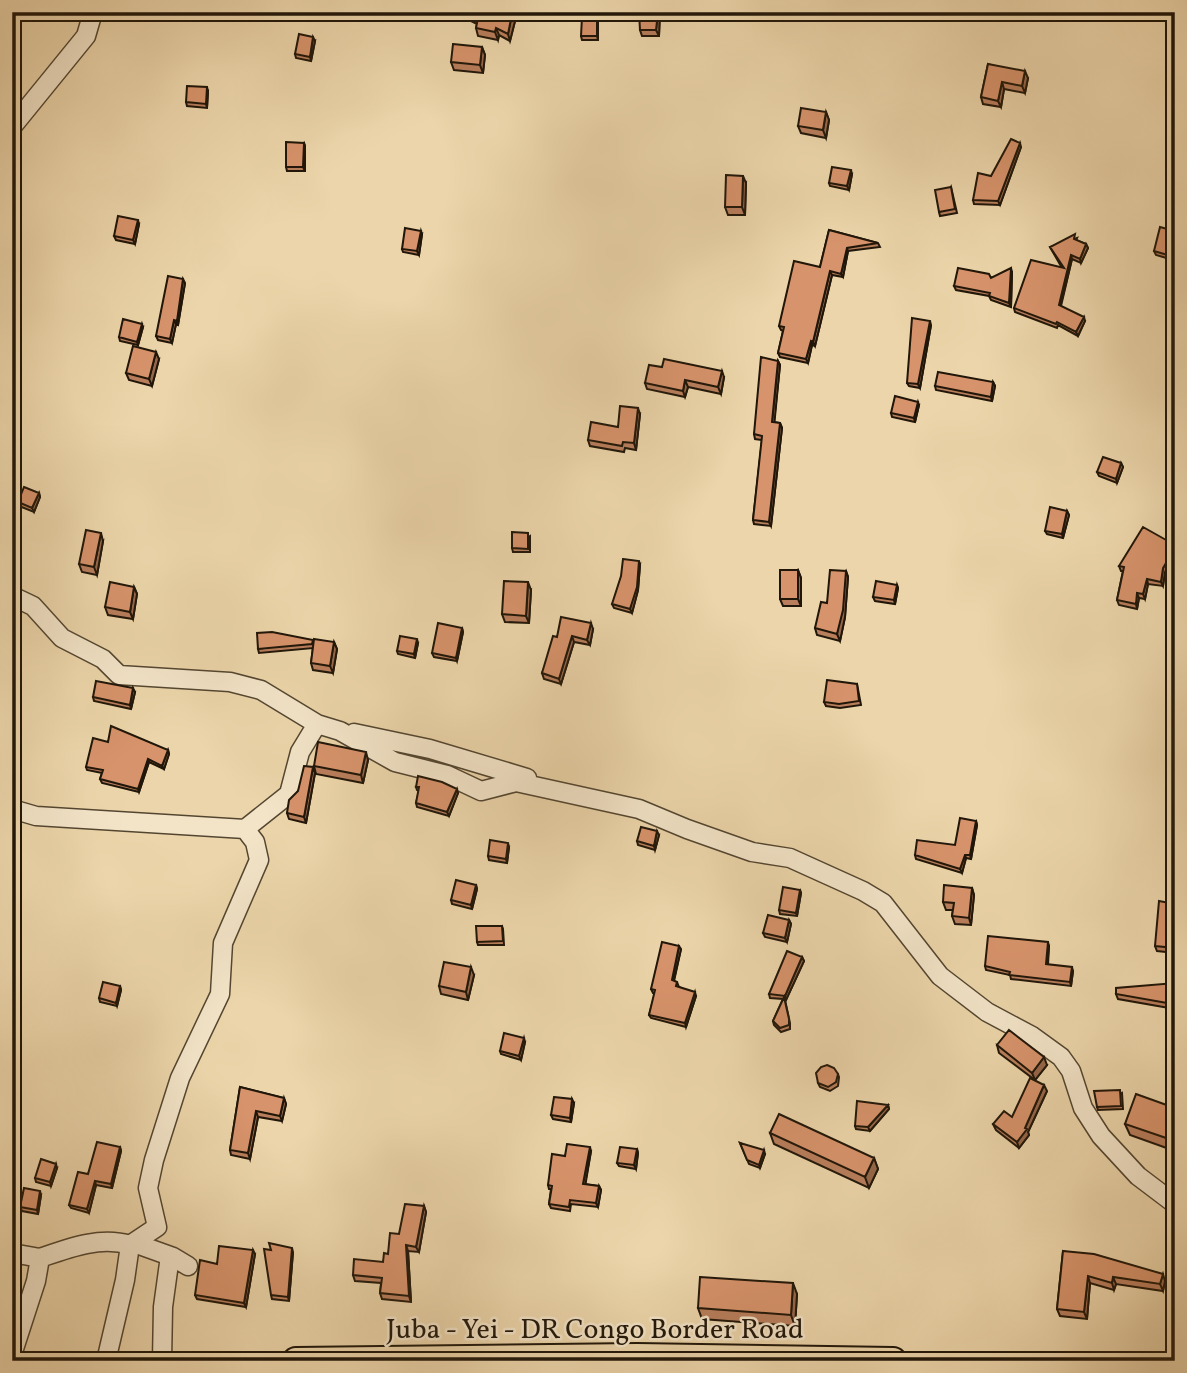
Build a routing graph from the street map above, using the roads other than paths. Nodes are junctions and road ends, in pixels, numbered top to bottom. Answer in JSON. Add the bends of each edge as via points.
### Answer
{"nodes":[{"id":1,"x":93,"y":12,"type":"edge"},
{"id":2,"x":12,"y":127,"type":"edge"},
{"id":3,"x":12,"y":596,"type":"edge"},
{"id":4,"x":317,"y":724,"type":"junction"},
{"id":5,"x":340,"y":731,"type":"junction"},
{"id":6,"x":573,"y":795,"type":"junction"},
{"id":7,"x":12,"y":809,"type":"edge"},
{"id":8,"x":245,"y":829,"type":"junction"},
{"id":9,"x":1175,"y":1204,"type":"edge"},
{"id":10,"x":132,"y":1244,"type":"junction"},
{"id":11,"x":12,"y":1253,"type":"edge"},
{"id":12,"x":170,"y":1256,"type":"junction"},
{"id":13,"x":40,"y":1258,"type":"junction"},
{"id":14,"x":188,"y":1266,"type":"dead end"},
{"id":15,"x":12,"y":1355,"type":"edge"},
{"id":16,"x":568,"y":1359,"type":"edge"},
{"id":17,"x":106,"y":1361,"type":"edge"},
{"id":18,"x":162,"y":1361,"type":"edge"},
{"id":19,"x":296,"y":1361,"type":"edge"},
{"id":20,"x":893,"y":1361,"type":"edge"}],
"edges":[{"from":1,"to":2,"type":"street","via":[[86,36]]},
{"from":3,"to":4,"type":"street","via":[[33,606],[62,638],[103,659],[119,676],[230,682],[261,690]]},
{"from":4,"to":5,"type":"street"},
{"from":4,"to":8,"type":"street","via":[[300,752],[289,794]]},
{"from":5,"to":6,"type":"street","via":[[473,761]]},
{"from":5,"to":6,"type":"street","via":[[395,762],[447,775],[481,791],[516,782]]},
{"from":6,"to":9,"type":"street","via":[[639,809],[752,852],[790,858],[850,883],[883,903],[940,976],[987,1012],[1061,1057],[1101,1136],[1139,1176]]},
{"from":7,"to":8,"type":"street","via":[[36,816]]},
{"from":8,"to":10,"type":"street","via":[[255,842],[259,860],[223,943],[220,994],[180,1078],[154,1160],[148,1188],[157,1227]]},
{"from":10,"to":12,"type":"street"},
{"from":10,"to":13,"type":"street","via":[[115,1240],[76,1245]]},
{"from":10,"to":17,"type":"street"},
{"from":11,"to":13,"type":"street"},
{"from":12,"to":14,"type":"street"},
{"from":12,"to":18,"type":"street"},
{"from":13,"to":15,"type":"street"},
{"from":16,"to":19,"type":"main road","name":"Juba - Yei - DR Congo Border Road"},
{"from":16,"to":20,"type":"main road","name":"Juba - Yei - DR Congo Border Road"}]}
